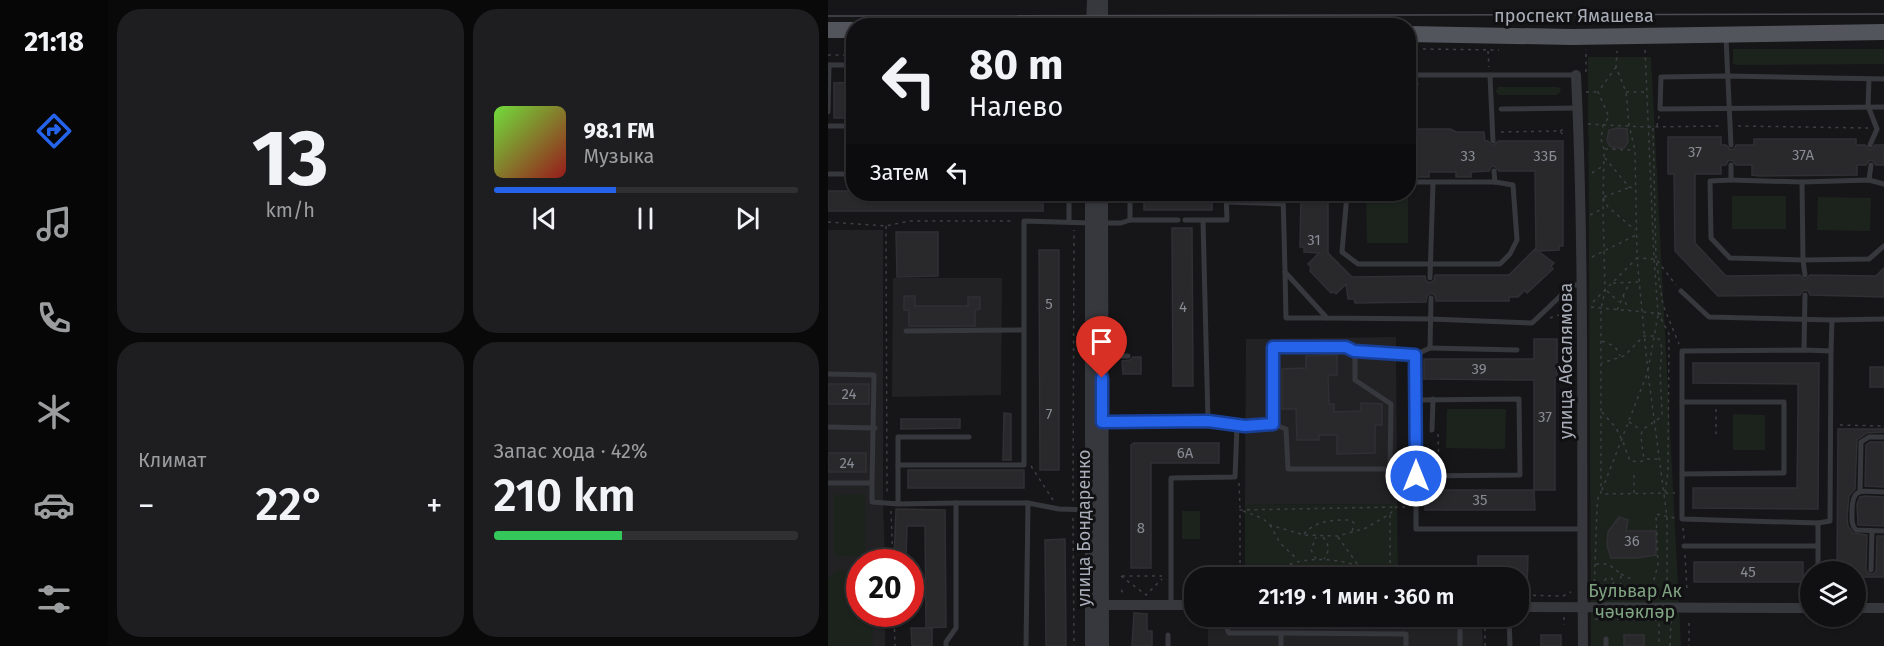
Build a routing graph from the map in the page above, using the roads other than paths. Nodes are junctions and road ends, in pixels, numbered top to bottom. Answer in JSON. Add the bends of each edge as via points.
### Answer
{"nodes":[{"id":1,"x":1093,"y":0,"type":"edge"},
{"id":2,"x":1102,"y":0,"type":"edge"},
{"id":3,"x":1092,"y":18,"type":"edge"},
{"id":4,"x":1102,"y":18,"type":"edge"},
{"id":5,"x":828,"y":30,"type":"edge"},
{"id":6,"x":846,"y":30,"type":"edge"},
{"id":7,"x":1884,"y":32,"type":"edge"},
{"id":8,"x":1416,"y":34,"type":"edge"},
{"id":9,"x":1725,"y":34,"type":"junction"},
{"id":10,"x":828,"y":65,"type":"edge"},
{"id":11,"x":846,"y":65,"type":"edge"},
{"id":12,"x":1416,"y":75,"type":"edge"},
{"id":13,"x":1576,"y":75,"type":"joint"},
{"id":14,"x":1490,"y":76,"type":"junction"},
{"id":15,"x":1726,"y":76,"type":"junction"},
{"id":16,"x":1869,"y":78,"type":"junction"},
{"id":17,"x":1884,"y":79,"type":"edge"},
{"id":18,"x":1868,"y":106,"type":"junction"},
{"id":19,"x":1729,"y":107,"type":"junction"},
{"id":20,"x":1884,"y":107,"type":"edge"},
{"id":21,"x":1577,"y":108,"type":"junction"},
{"id":22,"x":1501,"y":109,"type":"dead end"},
{"id":23,"x":828,"y":112,"type":"edge"},
{"id":24,"x":828,"y":126,"type":"edge"},
{"id":25,"x":846,"y":126,"type":"edge"},
{"id":26,"x":1493,"y":141,"type":"dead end"},
{"id":27,"x":1731,"y":145,"type":"dead end"},
{"id":28,"x":1870,"y":145,"type":"dead end"},
{"id":29,"x":1731,"y":165,"type":"dead end"},
{"id":30,"x":1871,"y":165,"type":"dead end"},
{"id":31,"x":1494,"y":171,"type":"dead end"},
{"id":32,"x":828,"y":174,"type":"edge"},
{"id":33,"x":846,"y":174,"type":"edge"},
{"id":34,"x":1731,"y":180,"type":"junction"},
{"id":35,"x":1869,"y":180,"type":"junction"},
{"id":36,"x":1416,"y":182,"type":"edge"},
{"id":37,"x":1495,"y":182,"type":"junction"},
{"id":38,"x":1803,"y":182,"type":"junction"},
{"id":39,"x":1433,"y":183,"type":"junction"},
{"id":40,"x":1884,"y":184,"type":"edge"},
{"id":41,"x":1070,"y":201,"type":"edge"},
{"id":42,"x":1091,"y":201,"type":"edge"},
{"id":43,"x":1101,"y":201,"type":"edge"},
{"id":44,"x":1130,"y":201,"type":"edge"},
{"id":45,"x":1346,"y":201,"type":"edge"},
{"id":46,"x":1227,"y":202,"type":"joint"},
{"id":47,"x":1283,"y":204,"type":"joint"},
{"id":48,"x":1130,"y":220,"type":"junction"},
{"id":49,"x":1203,"y":220,"type":"junction"},
{"id":50,"x":1072,"y":222,"type":"junction"},
{"id":51,"x":1096,"y":223,"type":"junction"},
{"id":52,"x":1884,"y":246,"type":"edge"},
{"id":53,"x":1803,"y":260,"type":"junction"},
{"id":54,"x":1431,"y":264,"type":"junction"},
{"id":55,"x":1285,"y":272,"type":"junction"},
{"id":56,"x":1805,"y":275,"type":"dead end"},
{"id":57,"x":1430,"y":279,"type":"dead end"},
{"id":58,"x":1582,"y":285,"type":"junction"},
{"id":59,"x":1681,"y":291,"type":"road end"},
{"id":60,"x":1805,"y":296,"type":"dead end"},
{"id":61,"x":1431,"y":298,"type":"dead end"},
{"id":62,"x":1327,"y":318,"type":"junction"},
{"id":63,"x":1805,"y":318,"type":"junction"},
{"id":64,"x":1430,"y":319,"type":"junction"},
{"id":65,"x":1884,"y":319,"type":"edge"},
{"id":66,"x":1832,"y":320,"type":"junction"},
{"id":67,"x":1024,"y":330,"type":"junction"},
{"id":68,"x":906,"y":331,"type":"dead end"},
{"id":69,"x":1430,"y":348,"type":"junction"},
{"id":70,"x":1517,"y":350,"type":"dead end"},
{"id":71,"x":1804,"y":350,"type":"junction"},
{"id":72,"x":1354,"y":351,"type":"junction"},
{"id":73,"x":1831,"y":351,"type":"junction"},
{"id":74,"x":1415,"y":355,"type":"junction"},
{"id":75,"x":1128,"y":356,"type":"dead end"},
{"id":76,"x":1102,"y":357,"type":"junction"},
{"id":77,"x":828,"y":374,"type":"edge"},
{"id":78,"x":1433,"y":399,"type":"junction"},
{"id":79,"x":1416,"y":400,"type":"junction"},
{"id":80,"x":1682,"y":402,"type":"junction"},
{"id":81,"x":1208,"y":421,"type":"junction"},
{"id":82,"x":1102,"y":422,"type":"junction"},
{"id":83,"x":1273,"y":424,"type":"junction"},
{"id":84,"x":1237,"y":426,"type":"junction"},
{"id":85,"x":829,"y":427,"type":"edge"},
{"id":86,"x":874,"y":428,"type":"junction"},
{"id":87,"x":1432,"y":430,"type":"road end"},
{"id":88,"x":969,"y":437,"type":"dead end"},
{"id":89,"x":1884,"y":437,"type":"edge"},
{"id":90,"x":898,"y":465,"type":"junction"},
{"id":91,"x":1682,"y":474,"type":"junction"},
{"id":92,"x":1416,"y":476,"type":"junction"},
{"id":93,"x":828,"y":483,"type":"edge"},
{"id":94,"x":872,"y":483,"type":"junction"},
{"id":95,"x":1860,"y":492,"type":"junction"},
{"id":96,"x":1884,"y":492,"type":"edge"},
{"id":97,"x":1028,"y":503,"type":"junction"},
{"id":98,"x":898,"y":504,"type":"junction"},
{"id":99,"x":956,"y":504,"type":"junction"},
{"id":100,"x":1096,"y":510,"type":"junction"},
{"id":101,"x":1818,"y":523,"type":"junction"},
{"id":102,"x":1583,"y":529,"type":"junction"},
{"id":103,"x":1872,"y":531,"type":"junction"},
{"id":104,"x":1884,"y":531,"type":"edge"},
{"id":105,"x":1684,"y":546,"type":"dead end"},
{"id":106,"x":1818,"y":546,"type":"junction"},
{"id":107,"x":1818,"y":561,"type":"edge"},
{"id":108,"x":1871,"y":570,"type":"dead end"},
{"id":109,"x":1171,"y":604,"type":"junction"},
{"id":110,"x":1097,"y":605,"type":"junction"},
{"id":111,"x":1184,"y":605,"type":"edge"},
{"id":112,"x":1529,"y":607,"type":"edge"},
{"id":113,"x":1583,"y":607,"type":"junction"},
{"id":114,"x":1800,"y":608,"type":"edge"},
{"id":115,"x":1866,"y":608,"type":"edge"},
{"id":116,"x":1884,"y":608,"type":"edge"},
{"id":117,"x":1227,"y":627,"type":"edge"},
{"id":118,"x":1460,"y":627,"type":"edge"},
{"id":119,"x":1509,"y":627,"type":"edge"},
{"id":120,"x":1281,"y":633,"type":"junction"},
{"id":121,"x":1168,"y":635,"type":"dead end"},
{"id":122,"x":1606,"y":639,"type":"dead end"},
{"id":123,"x":946,"y":646,"type":"edge"},
{"id":124,"x":1026,"y":646,"type":"edge"},
{"id":125,"x":1091,"y":646,"type":"edge"},
{"id":126,"x":1103,"y":646,"type":"edge"},
{"id":127,"x":1168,"y":646,"type":"edge"},
{"id":128,"x":1281,"y":646,"type":"edge"},
{"id":129,"x":1406,"y":646,"type":"edge"},
{"id":130,"x":1460,"y":646,"type":"edge"},
{"id":131,"x":1510,"y":646,"type":"edge"},
{"id":132,"x":1583,"y":646,"type":"edge"},
{"id":133,"x":1606,"y":646,"type":"edge"}],
"edges":[{"from":1,"to":3,"type":"street"},
{"from":2,"to":4,"type":"street"},
{"from":5,"to":6,"type":"main road"},
{"from":7,"to":9,"type":"main road","name":"проспект Ямашева"},
{"from":8,"to":9,"type":"main road","name":"проспект Ямашева"},
{"from":9,"to":15,"type":"lane"},
{"from":10,"to":11,"type":"lane"},
{"from":10,"to":23,"type":"lane"},
{"from":12,"to":14,"type":"lane"},
{"from":13,"to":14,"type":"lane"},
{"from":13,"to":21,"type":"street","name":"улица Абсалямова"},
{"from":14,"to":26,"type":"lane"},
{"from":15,"to":16,"type":"lane"},
{"from":15,"to":19,"type":"lane"},
{"from":15,"to":19,"type":"lane","via":[[1661,78],[1660,109]]},
{"from":16,"to":17,"type":"lane"},
{"from":16,"to":18,"type":"lane"},
{"from":18,"to":19,"type":"lane"},
{"from":18,"to":20,"type":"lane"},
{"from":18,"to":28,"type":"lane","via":[[1877,129]]},
{"from":19,"to":27,"type":"lane"},
{"from":21,"to":22,"type":"lane"},
{"from":21,"to":58,"type":"street","name":"улица Абсалямова"},
{"from":24,"to":25,"type":"lane"},
{"from":29,"to":34,"type":"lane"},
{"from":30,"to":35,"type":"lane"},
{"from":31,"to":37,"type":"lane"},
{"from":32,"to":33,"type":"lane"},
{"from":34,"to":38,"type":"lane"},
{"from":34,"to":53,"type":"lane","via":[[1710,181],[1712,238],[1730,258]]},
{"from":35,"to":38,"type":"lane"},
{"from":35,"to":40,"type":"lane"},
{"from":36,"to":39,"type":"lane"},
{"from":37,"to":39,"type":"lane"},
{"from":37,"to":54,"type":"lane","via":[[1513,185],[1517,240],[1510,254],[1500,264]]},
{"from":38,"to":53,"type":"lane"},
{"from":39,"to":54,"type":"lane"},
{"from":41,"to":50,"type":"lane"},
{"from":42,"to":51,"type":"street","name":"улица Бондаренко"},
{"from":43,"to":51,"type":"street","name":"улица Бондаренко"},
{"from":44,"to":48,"type":"lane"},
{"from":45,"to":54,"type":"lane","via":[[1342,252],[1358,264]]},
{"from":46,"to":47,"type":"lane"},
{"from":46,"to":49,"type":"lane","via":[[1227,220]]},
{"from":47,"to":55,"type":"lane"},
{"from":48,"to":49,"type":"lane"},
{"from":48,"to":51,"type":"lane"},
{"from":49,"to":81,"type":"lane"},
{"from":50,"to":51,"type":"lane"},
{"from":50,"to":67,"type":"lane","via":[[1024,221]]},
{"from":51,"to":76,"type":"street","name":"улица Бондаренко"},
{"from":51,"to":100,"type":"street","name":"улица Бондаренко"},
{"from":52,"to":53,"type":"lane","via":[[1869,260]]},
{"from":53,"to":56,"type":"lane"},
{"from":54,"to":57,"type":"lane"},
{"from":55,"to":62,"type":"lane"},
{"from":55,"to":62,"type":"lane","via":[[1286,318]]},
{"from":58,"to":64,"type":"lane","via":[[1572,285],[1532,323]]},
{"from":58,"to":102,"type":"street","name":"улица Абсалямова"},
{"from":59,"to":63,"type":"lane","via":[[1709,317]]},
{"from":60,"to":63,"type":"lane"},
{"from":61,"to":64,"type":"lane"},
{"from":62,"to":64,"type":"lane"},
{"from":63,"to":66,"type":"lane"},
{"from":63,"to":71,"type":"lane"},
{"from":64,"to":69,"type":"lane"},
{"from":65,"to":66,"type":"lane"},
{"from":66,"to":73,"type":"lane"},
{"from":67,"to":68,"type":"lane"},
{"from":67,"to":90,"type":"lane","via":[[1024,465]]},
{"from":69,"to":70,"type":"lane"},
{"from":69,"to":74,"type":"lane"},
{"from":71,"to":73,"type":"lane"},
{"from":71,"to":80,"type":"lane","via":[[1682,351]]},
{"from":72,"to":74,"type":"lane"},
{"from":72,"to":83,"type":"lane","via":[[1346,347],[1273,347]]},
{"from":72,"to":83,"type":"lane","via":[[1354,380],[1391,404],[1390,468],[1288,469],[1286,429]]},
{"from":73,"to":101,"type":"lane","via":[[1831,518]]},
{"from":74,"to":79,"type":"lane"},
{"from":75,"to":76,"type":"lane"},
{"from":76,"to":82,"type":"street","name":"улица Бондаренко"},
{"from":77,"to":86,"type":"lane","via":[[874,375]]},
{"from":78,"to":79,"type":"lane"},
{"from":78,"to":87,"type":"lane"},
{"from":78,"to":92,"type":"lane","via":[[1519,399],[1520,474]]},
{"from":79,"to":92,"type":"lane"},
{"from":80,"to":91,"type":"lane"},
{"from":80,"to":91,"type":"lane","via":[[1784,402],[1784,473]]},
{"from":81,"to":82,"type":"lane"},
{"from":81,"to":84,"type":"lane"},
{"from":82,"to":100,"type":"street","name":"улица Бондаренко"},
{"from":83,"to":84,"type":"lane"},
{"from":84,"to":109,"type":"lane","via":[[1235,477],[1171,478]]},
{"from":85,"to":86,"type":"lane"},
{"from":86,"to":94,"type":"lane"},
{"from":88,"to":90,"type":"lane","via":[[898,437]]},
{"from":89,"to":95,"type":"lane","via":[[1869,437],[1861,442]]},
{"from":90,"to":98,"type":"lane"},
{"from":91,"to":101,"type":"lane","via":[[1682,519]]},
{"from":92,"to":102,"type":"lane","via":[[1416,529]]},
{"from":93,"to":94,"type":"lane"},
{"from":94,"to":98,"type":"lane","via":[[872,502]]},
{"from":95,"to":96,"type":"lane"},
{"from":95,"to":103,"type":"lane","via":[[1852,500],[1852,526]]},
{"from":97,"to":99,"type":"lane"},
{"from":97,"to":100,"type":"lane"},
{"from":97,"to":124,"type":"lane"},
{"from":98,"to":99,"type":"lane"},
{"from":99,"to":123,"type":"lane","via":[[956,628]]},
{"from":100,"to":110,"type":"street","name":"улица Бондаренко"},
{"from":101,"to":106,"type":"lane"},
{"from":102,"to":113,"type":"street","name":"улица Абсалямова"},
{"from":103,"to":104,"type":"lane"},
{"from":103,"to":108,"type":"lane"},
{"from":105,"to":106,"type":"lane"},
{"from":106,"to":107,"type":"lane"},
{"from":109,"to":110,"type":"street"},
{"from":109,"to":111,"type":"street"},
{"from":110,"to":125,"type":"street","name":"улица Бондаренко"},
{"from":110,"to":126,"type":"street","name":"улица Бондаренко"},
{"from":112,"to":113,"type":"street"},
{"from":113,"to":114,"type":"street"},
{"from":113,"to":132,"type":"street","name":"улица Абсалямова"},
{"from":115,"to":116,"type":"street"},
{"from":117,"to":120,"type":"lane","via":[[1229,633]]},
{"from":118,"to":130,"type":"lane"},
{"from":119,"to":131,"type":"lane"},
{"from":120,"to":128,"type":"lane"},
{"from":120,"to":129,"type":"lane","via":[[1406,634]]},
{"from":121,"to":127,"type":"lane"},
{"from":122,"to":133,"type":"lane"}]}
